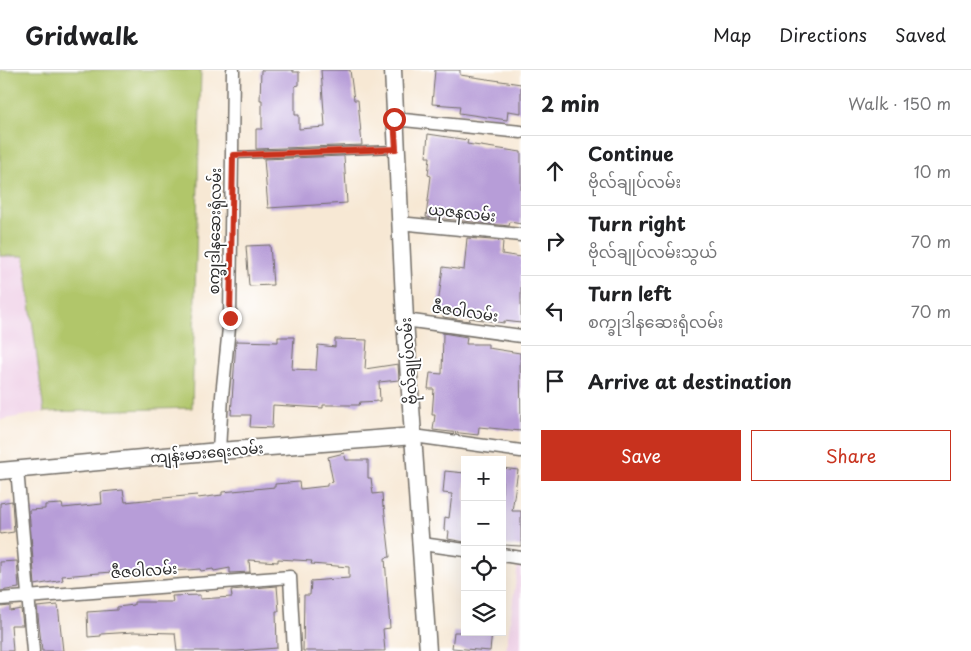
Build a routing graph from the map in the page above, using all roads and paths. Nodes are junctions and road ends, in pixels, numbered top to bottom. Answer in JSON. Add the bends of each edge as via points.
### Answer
{"nodes":[{"id":1,"x":233,"y":70,"type":"edge"},
{"id":2,"x":392,"y":70,"type":"edge"},
{"id":3,"x":394,"y":119,"type":"junction"},
{"id":4,"x":521,"y":132,"type":"edge"},
{"id":5,"x":396,"y":149,"type":"junction"},
{"id":6,"x":233,"y":155,"type":"junction"},
{"id":7,"x":400,"y":223,"type":"junction"},
{"id":8,"x":521,"y":235,"type":"edge"},
{"id":9,"x":405,"y":320,"type":"junction"},
{"id":10,"x":521,"y":336,"type":"edge"},
{"id":11,"x":414,"y":436,"type":"junction"},
{"id":12,"x":219,"y":451,"type":"junction"},
{"id":13,"x":521,"y":451,"type":"edge"},
{"id":14,"x":17,"y":469,"type":"junction"},
{"id":15,"x":0,"y":471,"type":"edge"},
{"id":16,"x":422,"y":544,"type":"junction"},
{"id":17,"x":461,"y":549,"type":"edge"},
{"id":18,"x":506,"y":556,"type":"edge"},
{"id":19,"x":521,"y":558,"type":"edge"},
{"id":20,"x":29,"y":596,"type":"junction"},
{"id":21,"x":0,"y":599,"type":"edge"},
{"id":22,"x":33,"y":651,"type":"edge"},
{"id":23,"x":294,"y":651,"type":"edge"},
{"id":24,"x":428,"y":651,"type":"edge"}],
"edges":[{"from":1,"to":6,"type":"street","name":"စက္ခုဒါနဆေးရုံလမ်း"},
{"from":2,"to":3,"type":"street","name":"ဗိုလ်ချုပ်လမ်း"},
{"from":3,"to":4,"type":"street"},
{"from":3,"to":5,"type":"street","name":"ဗိုလ်ချုပ်လမ်း"},
{"from":5,"to":6,"type":"lane"},
{"from":5,"to":7,"type":"street","name":"ဗိုလ်ချုပ်လမ်း"},
{"from":6,"to":12,"type":"street","name":"စက္ခုဒါနဆေးရုံလမ်း","via":[[230,318]]},
{"from":7,"to":8,"type":"street","name":"ယုဇနလမ်း"},
{"from":7,"to":9,"type":"street","name":"ဗိုလ်ချုပ်လမ်း"},
{"from":9,"to":10,"type":"street","name":"ဇီဇဝါလမ်း"},
{"from":9,"to":11,"type":"street","name":"ဗိုလ်ချုပ်လမ်း"},
{"from":11,"to":12,"type":"street","name":"ကျန်းမားရေးလမ်း"},
{"from":11,"to":13,"type":"street"},
{"from":11,"to":16,"type":"street","name":"ဗိုလ်ချုပ်လမ်း"},
{"from":12,"to":14,"type":"street","name":"ကျန်းမားရေးလမ်း"},
{"from":14,"to":15,"type":"street","name":"ကျန်းမားရေးလမ်း"},
{"from":14,"to":20,"type":"street"},
{"from":16,"to":17,"type":"street"},
{"from":16,"to":24,"type":"street","name":"ဗိုလ်ချုပ်လမ်း"},
{"from":18,"to":19,"type":"street"},
{"from":20,"to":21,"type":"street","name":"ဇီဇဝါလမ်း"},
{"from":20,"to":22,"type":"street"},
{"from":20,"to":23,"type":"street","name":"ဇီဇဝါလမ်း","via":[[290,577]]}]}
